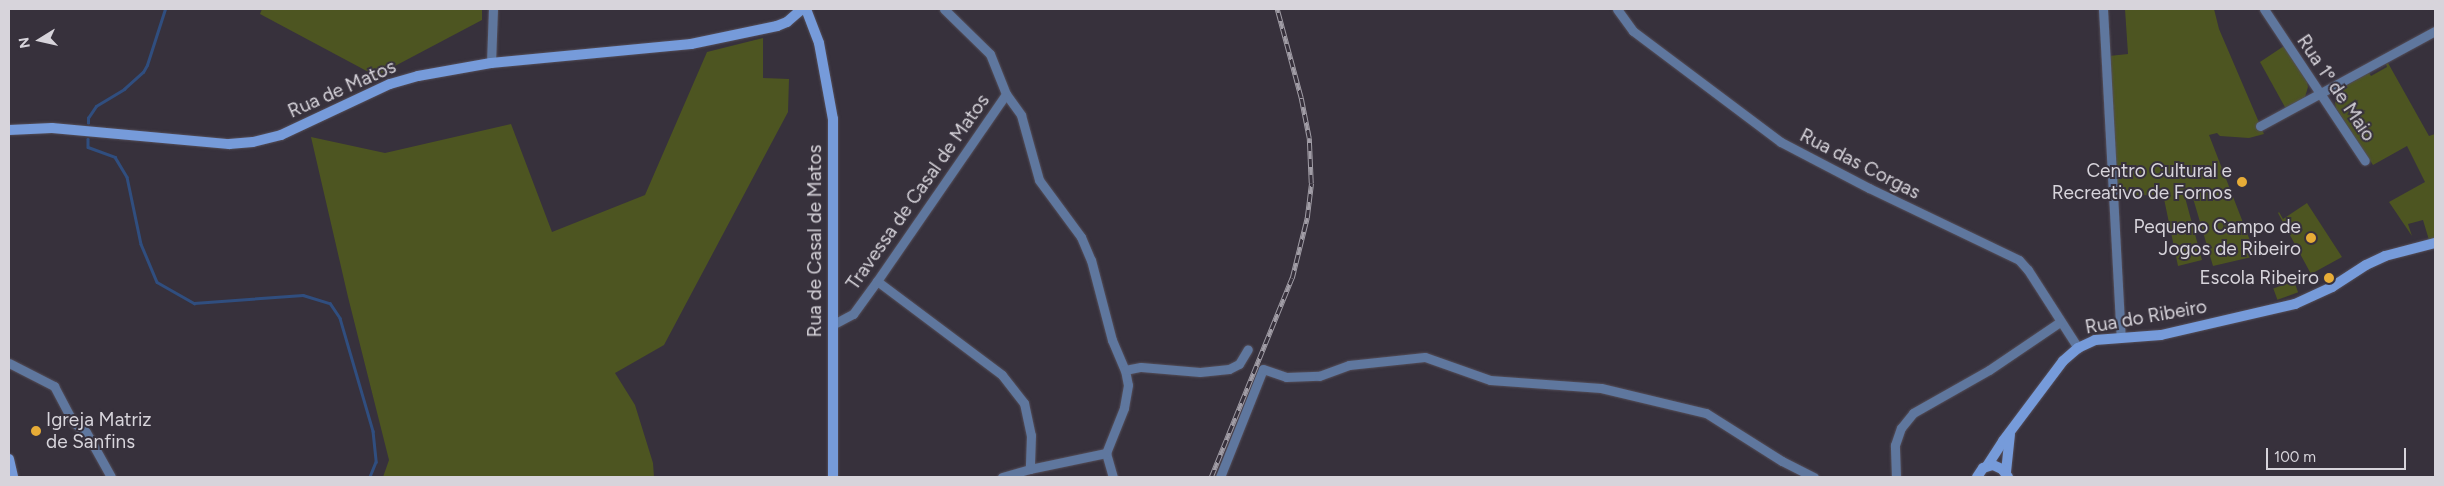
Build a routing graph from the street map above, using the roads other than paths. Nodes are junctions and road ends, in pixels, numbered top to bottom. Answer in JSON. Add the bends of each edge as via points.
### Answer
{"nodes":[{"id":1,"x":493,"y":9,"type":"edge"},
{"id":2,"x":802,"y":9,"type":"edge"},
{"id":3,"x":806,"y":9,"type":"edge"},
{"id":4,"x":944,"y":9,"type":"edge"},
{"id":5,"x":1617,"y":9,"type":"edge"},
{"id":6,"x":2103,"y":9,"type":"edge"},
{"id":7,"x":2264,"y":9,"type":"edge"},
{"id":8,"x":2435,"y":30,"type":"edge"},
{"id":9,"x":491,"y":63,"type":"junction"},
{"id":10,"x":1006,"y":94,"type":"junction"},
{"id":11,"x":2322,"y":94,"type":"junction"},
{"id":12,"x":2260,"y":126,"type":"dead end"},
{"id":13,"x":9,"y":130,"type":"edge"},
{"id":14,"x":2365,"y":161,"type":"dead end"},
{"id":15,"x":2435,"y":242,"type":"edge"},
{"id":16,"x":877,"y":281,"type":"junction"},
{"id":17,"x":2060,"y":322,"type":"junction"},
{"id":18,"x":832,"y":325,"type":"junction"},
{"id":19,"x":2121,"y":338,"type":"junction"},
{"id":20,"x":2078,"y":348,"type":"junction"},
{"id":21,"x":1248,"y":349,"type":"dead end"},
{"id":22,"x":9,"y":363,"type":"edge"},
{"id":23,"x":1125,"y":370,"type":"junction"},
{"id":24,"x":2010,"y":434,"type":"junction"},
{"id":25,"x":1106,"y":453,"type":"junction"},
{"id":26,"x":9,"y":459,"type":"edge"},
{"id":27,"x":1987,"y":466,"type":"junction"},
{"id":28,"x":1030,"y":468,"type":"junction"},
{"id":29,"x":2007,"y":475,"type":"edge"},
{"id":30,"x":13,"y":477,"type":"edge"},
{"id":31,"x":111,"y":477,"type":"edge"},
{"id":32,"x":833,"y":477,"type":"edge"},
{"id":33,"x":1002,"y":477,"type":"edge"},
{"id":34,"x":1113,"y":477,"type":"edge"},
{"id":35,"x":1220,"y":477,"type":"edge"},
{"id":36,"x":1814,"y":477,"type":"edge"},
{"id":37,"x":1896,"y":477,"type":"edge"},
{"id":38,"x":1976,"y":477,"type":"edge"}],
"edges":[{"from":1,"to":9,"type":"street"},
{"from":2,"to":9,"type":"street","name":"Rua de Matos","via":[[777,26],[691,44]]},
{"from":3,"to":18,"type":"street","name":"Rua de Casal de Matos","via":[[819,43],[833,119]]},
{"from":4,"to":10,"type":"street","via":[[990,54]]},
{"from":5,"to":17,"type":"street","name":"Rua das Corgas","via":[[1633,30],[1781,142],[2019,260]]},
{"from":6,"to":19,"type":"street"},
{"from":7,"to":11,"type":"street","name":"Rua 1º de Maio"},
{"from":8,"to":11,"type":"street"},
{"from":9,"to":13,"type":"street","name":"Rua de Matos","via":[[390,84],[297,128],[253,142],[229,144],[52,128]]},
{"from":10,"to":16,"type":"street","name":"Travessa de Casal de Matos"},
{"from":10,"to":23,"type":"street","via":[[1021,115],[1039,180],[1081,237],[1091,260],[1112,340]]},
{"from":11,"to":12,"type":"street"},
{"from":11,"to":14,"type":"street","name":"Rua 1º de Maio"},
{"from":15,"to":19,"type":"street","name":"Rua do Ribeiro","via":[[2380,258],[2332,288],[2295,304],[2161,335]]},
{"from":16,"to":18,"type":"street","name":"Travessa de Casal de Matos","via":[[853,314]]},
{"from":16,"to":28,"type":"street","via":[[1002,375],[1024,403],[1031,435]]},
{"from":17,"to":20,"type":"street","name":"Rua das Corgas"},
{"from":17,"to":37,"type":"street","via":[[1989,370],[1914,413],[1901,428],[1895,445]]},
{"from":18,"to":32,"type":"street","name":"Rua de Casal de Matos"},
{"from":19,"to":20,"type":"street","name":"Rua do Ribeiro","via":[[2095,340]]},
{"from":20,"to":24,"type":"street","name":"Rua do Ribeiro","via":[[2063,361]]},
{"from":21,"to":23,"type":"street","via":[[1239,364],[1229,369],[1200,372],[1140,367]]},
{"from":22,"to":31,"type":"street","via":[[54,386],[73,422],[86,432]]},
{"from":23,"to":25,"type":"street","via":[[1128,385],[1124,408]]},
{"from":24,"to":27,"type":"street","name":"Rua do Ribeiro"},
{"from":24,"to":29,"type":"street","name":"Rua do Ribeiro"},
{"from":25,"to":28,"type":"street"},
{"from":25,"to":34,"type":"street"},
{"from":26,"to":30,"type":"street"},
{"from":27,"to":29,"type":"street","via":[[1998,466]]},
{"from":27,"to":38,"type":"street","name":"Rua do Ribeiro"},
{"from":28,"to":33,"type":"street"},
{"from":35,"to":36,"type":"street","via":[[1263,369],[1286,377],[1319,376],[1348,365],[1425,357],[1490,380],[1601,388],[1706,413],[1782,461]]}]}
